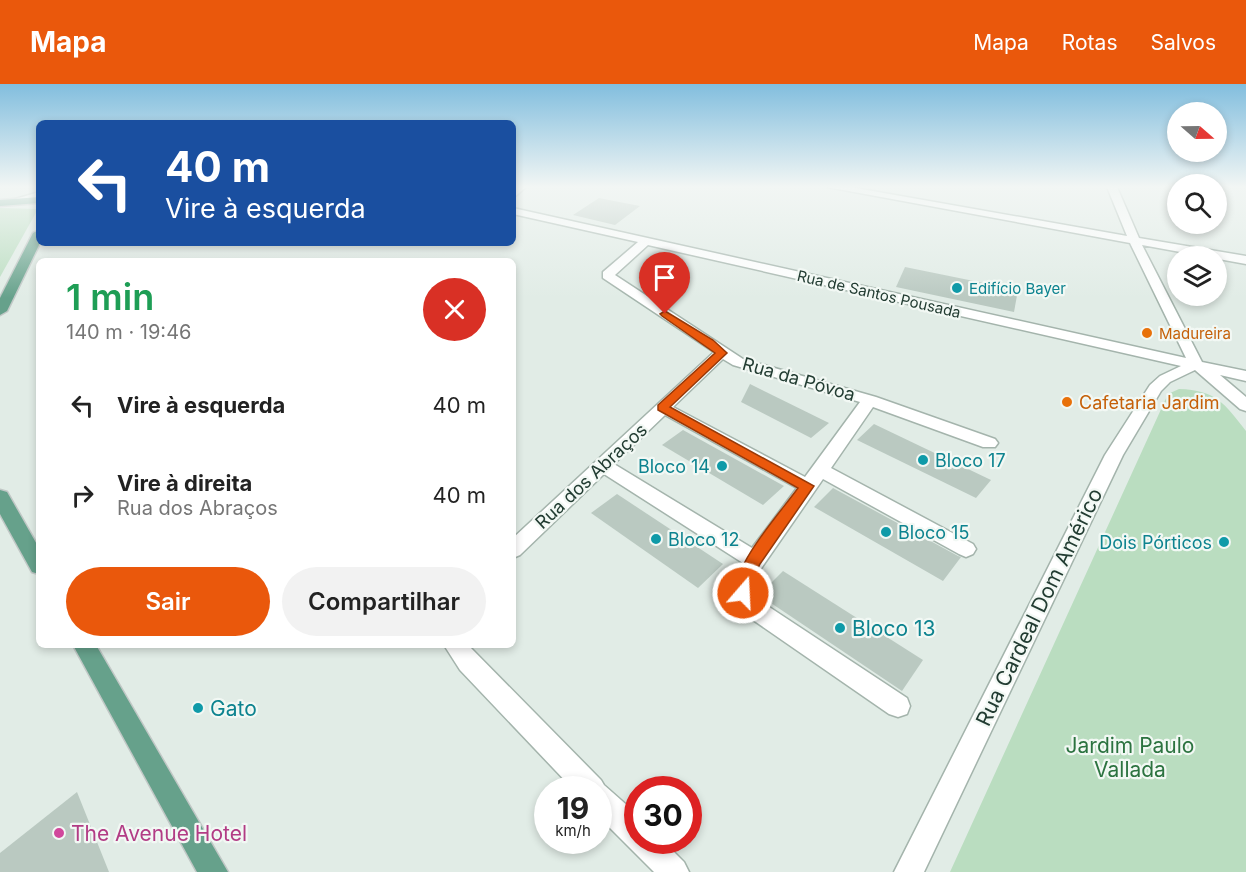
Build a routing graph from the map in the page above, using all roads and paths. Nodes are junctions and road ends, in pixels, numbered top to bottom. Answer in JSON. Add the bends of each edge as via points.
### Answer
{"nodes":[{"id":1,"x":567,"y":224,"type":"edge"},
{"id":2,"x":1042,"y":224,"type":"edge"},
{"id":3,"x":1127,"y":224,"type":"edge"},
{"id":4,"x":36,"y":239,"type":"edge"},
{"id":5,"x":1134,"y":240,"type":"junction"},
{"id":6,"x":645,"y":242,"type":"junction"},
{"id":7,"x":1246,"y":260,"type":"edge"},
{"id":8,"x":0,"y":311,"type":"edge"},
{"id":9,"x":721,"y":353,"type":"junction"},
{"id":10,"x":1196,"y":364,"type":"junction"},
{"id":11,"x":1246,"y":376,"type":"edge"},
{"id":12,"x":870,"y":400,"type":"junction"},
{"id":13,"x":1246,"y":406,"type":"edge"},
{"id":14,"x":663,"y":408,"type":"junction"},
{"id":15,"x":989,"y":442,"type":"dead end"},
{"id":16,"x":602,"y":465,"type":"junction"},
{"id":17,"x":813,"y":478,"type":"junction"},
{"id":18,"x":0,"y":497,"type":"edge"},
{"id":19,"x":516,"y":547,"type":"edge"},
{"id":20,"x":966,"y":549,"type":"dead end"},
{"id":21,"x":755,"y":560,"type":"junction"},
{"id":22,"x":36,"y":561,"type":"edge"},
{"id":23,"x":86,"y":648,"type":"edge"},
{"id":24,"x":457,"y":648,"type":"edge"},
{"id":25,"x":898,"y":706,"type":"dead end"},
{"id":26,"x":579,"y":776,"type":"edge"},
{"id":27,"x":612,"y":810,"type":"edge"},
{"id":28,"x":624,"y":822,"type":"edge"},
{"id":29,"x":656,"y":854,"type":"edge"},
{"id":30,"x":213,"y":872,"type":"edge"},
{"id":31,"x":674,"y":872,"type":"edge"},
{"id":32,"x":909,"y":872,"type":"edge"}],
"edges":[{"from":1,"to":6,"type":"street","name":"Rua de Santos Pousada"},
{"from":2,"to":5,"type":"street"},
{"from":3,"to":5,"type":"street"},
{"from":4,"to":8,"type":"main road"},
{"from":5,"to":7,"type":"street"},
{"from":5,"to":10,"type":"street"},
{"from":6,"to":9,"type":"street","name":"Rua da Póvoa","via":[[607,275]]},
{"from":6,"to":10,"type":"street","name":"Rua de Santos Pousada"},
{"from":9,"to":12,"type":"street","name":"Rua da Póvoa","via":[[738,362]]},
{"from":9,"to":14,"type":"street","name":"Rua dos Abraços"},
{"from":10,"to":11,"type":"street","name":"Rua de Santos Pousada"},
{"from":10,"to":13,"type":"street"},
{"from":10,"to":32,"type":"street","name":"Rua Cardeal Dom Américo","via":[[1155,388],[1114,455]]},
{"from":12,"to":15,"type":"street","name":"Rua da Póvoa"},
{"from":12,"to":17,"type":"street"},
{"from":14,"to":16,"type":"street","name":"Rua dos Abraços"},
{"from":14,"to":17,"type":"street"},
{"from":16,"to":19,"type":"street","name":"Rua dos Abraços"},
{"from":16,"to":21,"type":"street"},
{"from":17,"to":20,"type":"street"},
{"from":17,"to":21,"type":"street"},
{"from":18,"to":22,"type":"main road"},
{"from":21,"to":25,"type":"street","via":[[743,582],[748,605]]},
{"from":23,"to":30,"type":"main road"},
{"from":24,"to":26,"type":"street"},
{"from":27,"to":28,"type":"street"},
{"from":29,"to":31,"type":"street"}]}
